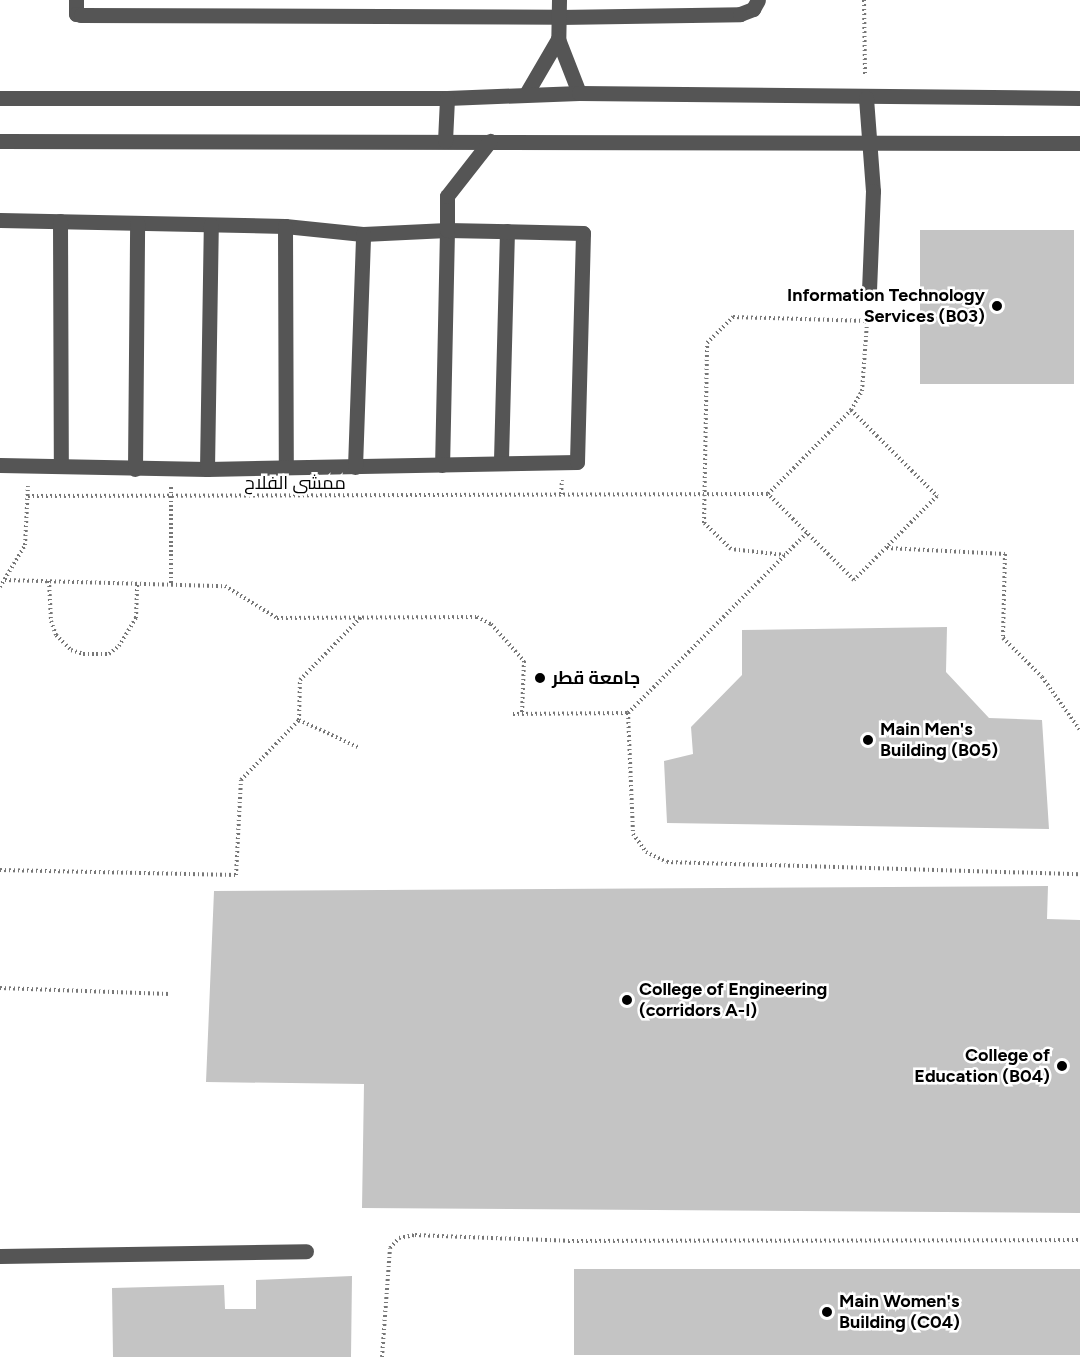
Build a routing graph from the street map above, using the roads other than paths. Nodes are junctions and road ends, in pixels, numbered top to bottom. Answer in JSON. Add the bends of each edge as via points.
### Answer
{"nodes":[{"id":1,"x":76,"y":0,"type":"edge"},
{"id":2,"x":559,"y":0,"type":"edge"},
{"id":3,"x":758,"y":0,"type":"edge"},
{"id":4,"x":559,"y":17,"type":"junction"},
{"id":5,"x":558,"y":39,"type":"junction"},
{"id":6,"x":579,"y":93,"type":"junction"},
{"id":7,"x":526,"y":94,"type":"junction"},
{"id":8,"x":0,"y":98,"type":"edge"},
{"id":9,"x":447,"y":98,"type":"junction"},
{"id":10,"x":866,"y":98,"type":"junction"},
{"id":11,"x":1080,"y":98,"type":"edge"},
{"id":12,"x":0,"y":141,"type":"edge"},
{"id":13,"x":445,"y":141,"type":"junction"},
{"id":14,"x":490,"y":141,"type":"junction"},
{"id":15,"x":867,"y":141,"type":"junction"},
{"id":16,"x":1080,"y":143,"type":"edge"},
{"id":17,"x":0,"y":220,"type":"edge"},
{"id":18,"x":60,"y":221,"type":"junction"},
{"id":19,"x":137,"y":223,"type":"junction"},
{"id":20,"x":211,"y":225,"type":"junction"},
{"id":21,"x":285,"y":226,"type":"junction"},
{"id":22,"x":447,"y":230,"type":"junction"},
{"id":23,"x":507,"y":231,"type":"junction"},
{"id":24,"x":363,"y":234,"type":"junction"},
{"id":25,"x":869,"y":290,"type":"road end"},
{"id":26,"x":501,"y":460,"type":"junction"},
{"id":27,"x":0,"y":465,"type":"edge"},
{"id":28,"x":442,"y":465,"type":"junction"},
{"id":29,"x":61,"y":466,"type":"junction"},
{"id":30,"x":286,"y":467,"type":"junction"},
{"id":31,"x":355,"y":467,"type":"junction"},
{"id":32,"x":135,"y":469,"type":"junction"},
{"id":33,"x":207,"y":469,"type":"junction"},
{"id":34,"x":306,"y":1251,"type":"dead end"},
{"id":35,"x":0,"y":1256,"type":"edge"}],
"edges":[{"from":1,"to":4,"type":"street","via":[[76,14],[81,15]]},
{"from":2,"to":4,"type":"street"},
{"from":3,"to":4,"type":"street","via":[[753,9],[740,14]]},
{"from":4,"to":5,"type":"street"},
{"from":5,"to":6,"type":"street"},
{"from":5,"to":7,"type":"street"},
{"from":6,"to":7,"type":"street"},
{"from":6,"to":10,"type":"street"},
{"from":7,"to":9,"type":"street"},
{"from":8,"to":9,"type":"street"},
{"from":9,"to":13,"type":"street"},
{"from":10,"to":11,"type":"street"},
{"from":10,"to":15,"type":"street"},
{"from":12,"to":13,"type":"street"},
{"from":13,"to":14,"type":"street"},
{"from":14,"to":15,"type":"street"},
{"from":14,"to":22,"type":"street","via":[[447,196]]},
{"from":15,"to":16,"type":"street"},
{"from":15,"to":25,"type":"street","via":[[873,191]]},
{"from":17,"to":18,"type":"street"},
{"from":18,"to":19,"type":"street"},
{"from":18,"to":29,"type":"street"},
{"from":19,"to":20,"type":"street"},
{"from":19,"to":32,"type":"street"},
{"from":20,"to":21,"type":"street"},
{"from":20,"to":33,"type":"street"},
{"from":21,"to":24,"type":"street"},
{"from":21,"to":30,"type":"street"},
{"from":22,"to":23,"type":"street"},
{"from":22,"to":24,"type":"street"},
{"from":22,"to":28,"type":"street"},
{"from":23,"to":26,"type":"street"},
{"from":23,"to":26,"type":"street","via":[[583,233],[577,462]]},
{"from":24,"to":31,"type":"street"},
{"from":26,"to":28,"type":"street"},
{"from":27,"to":29,"type":"street"},
{"from":28,"to":31,"type":"street"},
{"from":29,"to":32,"type":"street"},
{"from":30,"to":31,"type":"street"},
{"from":30,"to":33,"type":"street"},
{"from":32,"to":33,"type":"street"},
{"from":34,"to":35,"type":"street"}]}
